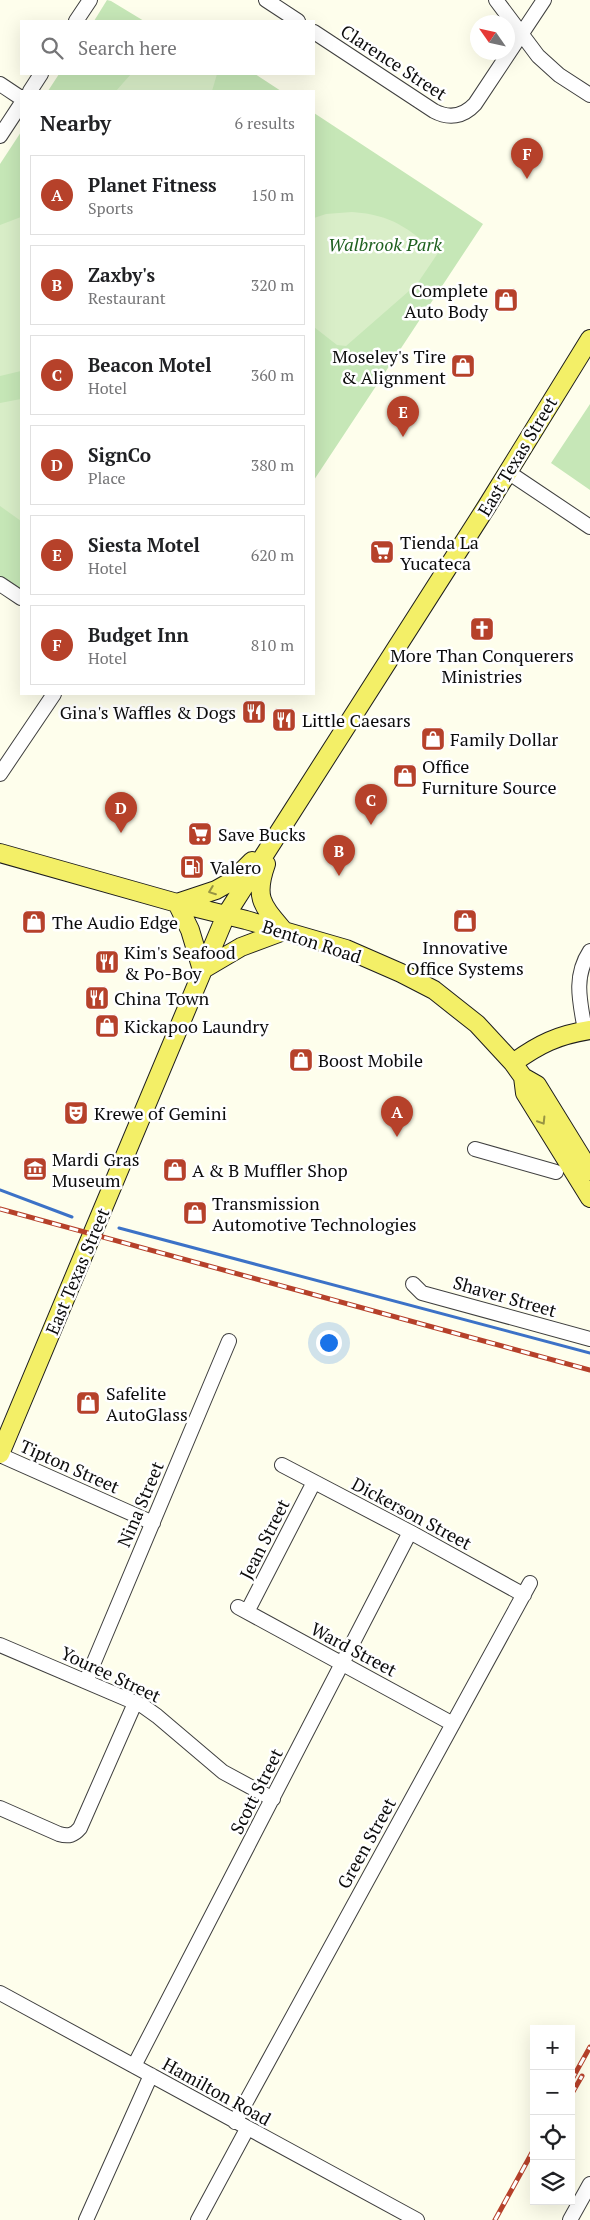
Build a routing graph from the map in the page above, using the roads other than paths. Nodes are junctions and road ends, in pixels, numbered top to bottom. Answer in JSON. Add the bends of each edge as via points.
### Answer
{"nodes":[{"id":1,"x":90,"y":0,"type":"edge"},
{"id":2,"x":266,"y":0,"type":"edge"},
{"id":3,"x":496,"y":0,"type":"edge"},
{"id":4,"x":544,"y":0,"type":"edge"},
{"id":5,"x":77,"y":20,"type":"edge"},
{"id":6,"x":296,"y":20,"type":"edge"},
{"id":7,"x":315,"y":33,"type":"edge"},
{"id":8,"x":521,"y":35,"type":"junction"},
{"id":9,"x":40,"y":75,"type":"edge"},
{"id":10,"x":0,"y":84,"type":"edge"},
{"id":11,"x":31,"y":90,"type":"edge"},
{"id":12,"x":590,"y":95,"type":"edge"},
{"id":13,"x":20,"y":97,"type":"edge"},
{"id":14,"x":20,"y":106,"type":"edge"},
{"id":15,"x":0,"y":136,"type":"edge"},
{"id":16,"x":590,"y":339,"type":"edge"},
{"id":17,"x":508,"y":472,"type":"junction"},
{"id":18,"x":590,"y":527,"type":"edge"},
{"id":19,"x":0,"y":584,"type":"edge"},
{"id":20,"x":20,"y":597,"type":"edge"},
{"id":21,"x":53,"y":695,"type":"edge"},
{"id":22,"x":0,"y":774,"type":"edge"},
{"id":23,"x":275,"y":837,"type":"junction"},
{"id":24,"x":0,"y":853,"type":"edge"},
{"id":25,"x":177,"y":903,"type":"junction"},
{"id":26,"x":226,"y":915,"type":"junction"},
{"id":27,"x":284,"y":931,"type":"junction"},
{"id":28,"x":590,"y":951,"type":"edge"},
{"id":29,"x":202,"y":970,"type":"junction"},
{"id":30,"x":587,"y":1030,"type":"edge"},
{"id":31,"x":518,"y":1070,"type":"junction"},
{"id":32,"x":475,"y":1149,"type":"dead end"},
{"id":33,"x":590,"y":1171,"type":"edge"},
{"id":34,"x":556,"y":1172,"type":"dead end"},
{"id":35,"x":590,"y":1198,"type":"edge"},
{"id":36,"x":413,"y":1284,"type":"dead end"},
{"id":37,"x":590,"y":1339,"type":"edge"},
{"id":38,"x":229,"y":1341,"type":"dead end"},
{"id":39,"x":0,"y":1454,"type":"edge"},
{"id":40,"x":282,"y":1466,"type":"dead end"},
{"id":41,"x":314,"y":1482,"type":"junction"},
{"id":42,"x":153,"y":1523,"type":"junction"},
{"id":43,"x":410,"y":1532,"type":"junction"},
{"id":44,"x":530,"y":1583,"type":"dead end"},
{"id":45,"x":524,"y":1595,"type":"junction"},
{"id":46,"x":242,"y":1610,"type":"joint"},
{"id":47,"x":0,"y":1645,"type":"edge"},
{"id":48,"x":342,"y":1664,"type":"junction"},
{"id":49,"x":86,"y":1681,"type":"junction"},
{"id":50,"x":136,"y":1703,"type":"junction"},
{"id":51,"x":453,"y":1724,"type":"junction"},
{"id":52,"x":272,"y":1799,"type":"junction"},
{"id":53,"x":0,"y":1808,"type":"edge"},
{"id":54,"x":0,"y":1993,"type":"edge"},
{"id":55,"x":134,"y":2066,"type":"junction"},
{"id":56,"x":151,"y":2076,"type":"junction"},
{"id":57,"x":241,"y":2126,"type":"junction"},
{"id":58,"x":590,"y":2184,"type":"edge"},
{"id":59,"x":86,"y":2220,"type":"edge"},
{"id":60,"x":198,"y":2220,"type":"edge"},
{"id":61,"x":417,"y":2220,"type":"edge"},
{"id":62,"x":570,"y":2220,"type":"edge"}],
"edges":[{"from":1,"to":5,"type":"street"},
{"from":2,"to":6,"type":"street"},
{"from":3,"to":8,"type":"street"},
{"from":4,"to":8,"type":"street"},
{"from":7,"to":8,"type":"street","name":"Clarence Street","via":[[445,116],[456,116],[475,104]]},
{"from":8,"to":12,"type":"street","via":[[548,66]]},
{"from":9,"to":11,"type":"street"},
{"from":10,"to":13,"type":"street"},
{"from":14,"to":15,"type":"street"},
{"from":16,"to":17,"type":"main road","name":"East Texas Street"},
{"from":17,"to":18,"type":"street"},
{"from":17,"to":23,"type":"main road","name":"East Texas Street"},
{"from":19,"to":20,"type":"street"},
{"from":21,"to":22,"type":"street"},
{"from":23,"to":25,"type":"main road","one_way":true,"via":[[232,881]]},
{"from":23,"to":26,"type":"main road","name":"East Texas Street"},
{"from":23,"to":27,"type":"main road","via":[[262,876],[260,894],[266,910]]},
{"from":24,"to":25,"type":"main road","name":"Benton Road"},
{"from":25,"to":26,"type":"main road","name":"Benton Road"},
{"from":25,"to":29,"type":"main road","via":[[190,930]]},
{"from":26,"to":27,"type":"main road","name":"Benton Road"},
{"from":26,"to":29,"type":"main road","name":"East Texas Street"},
{"from":27,"to":29,"type":"main road","via":[[241,947]]},
{"from":27,"to":31,"type":"main road","name":"Benton Road","via":[[346,949],[434,990],[477,1024]]},
{"from":28,"to":30,"type":"street","via":[[578,984]]},
{"from":29,"to":39,"type":"main road","name":"East Texas Street"},
{"from":30,"to":31,"type":"main road","via":[[549,1040],[536,1047]]},
{"from":31,"to":33,"type":"main road","name":"Benton Road","via":[[536,1085]]},
{"from":31,"to":35,"type":"main road","one_way":true,"via":[[525,1093]]},
{"from":32,"to":34,"type":"street"},
{"from":36,"to":37,"type":"street","name":"Shaver Street","via":[[422,1292]]},
{"from":38,"to":42,"type":"street","name":"Nina Street"},
{"from":39,"to":42,"type":"street","name":"Tipton Street"},
{"from":40,"to":41,"type":"street","name":"Dickerson Street"},
{"from":41,"to":43,"type":"street","name":"Dickerson Street"},
{"from":41,"to":46,"type":"street","name":"Jean Street"},
{"from":42,"to":49,"type":"street","name":"Nina Street"},
{"from":43,"to":45,"type":"street","name":"Dickerson Street"},
{"from":43,"to":48,"type":"street","name":"Scott Street"},
{"from":44,"to":45,"type":"street","name":"Green Street"},
{"from":45,"to":51,"type":"street","name":"Green Street"},
{"from":46,"to":48,"type":"street","name":"Ward Street"},
{"from":47,"to":49,"type":"street","name":"Youree Street"},
{"from":48,"to":51,"type":"street","name":"Ward Street"},
{"from":48,"to":52,"type":"street","name":"Scott Street"},
{"from":49,"to":50,"type":"street","name":"Youree Street"},
{"from":50,"to":52,"type":"street","name":"Youree Street","via":[[157,1716],[223,1772]]},
{"from":50,"to":53,"type":"street","via":[[80,1828],[71,1836],[59,1834]]},
{"from":51,"to":57,"type":"street","name":"Green Street"},
{"from":52,"to":55,"type":"street","name":"Scott Street"},
{"from":54,"to":55,"type":"street","name":"Hamilton Road"},
{"from":55,"to":56,"type":"street","name":"Hamilton Road"},
{"from":56,"to":57,"type":"street","name":"Hamilton Road"},
{"from":56,"to":59,"type":"street"},
{"from":57,"to":60,"type":"street","name":"Green Street"},
{"from":57,"to":61,"type":"street","name":"Hamilton Road"},
{"from":58,"to":62,"type":"street"}]}
